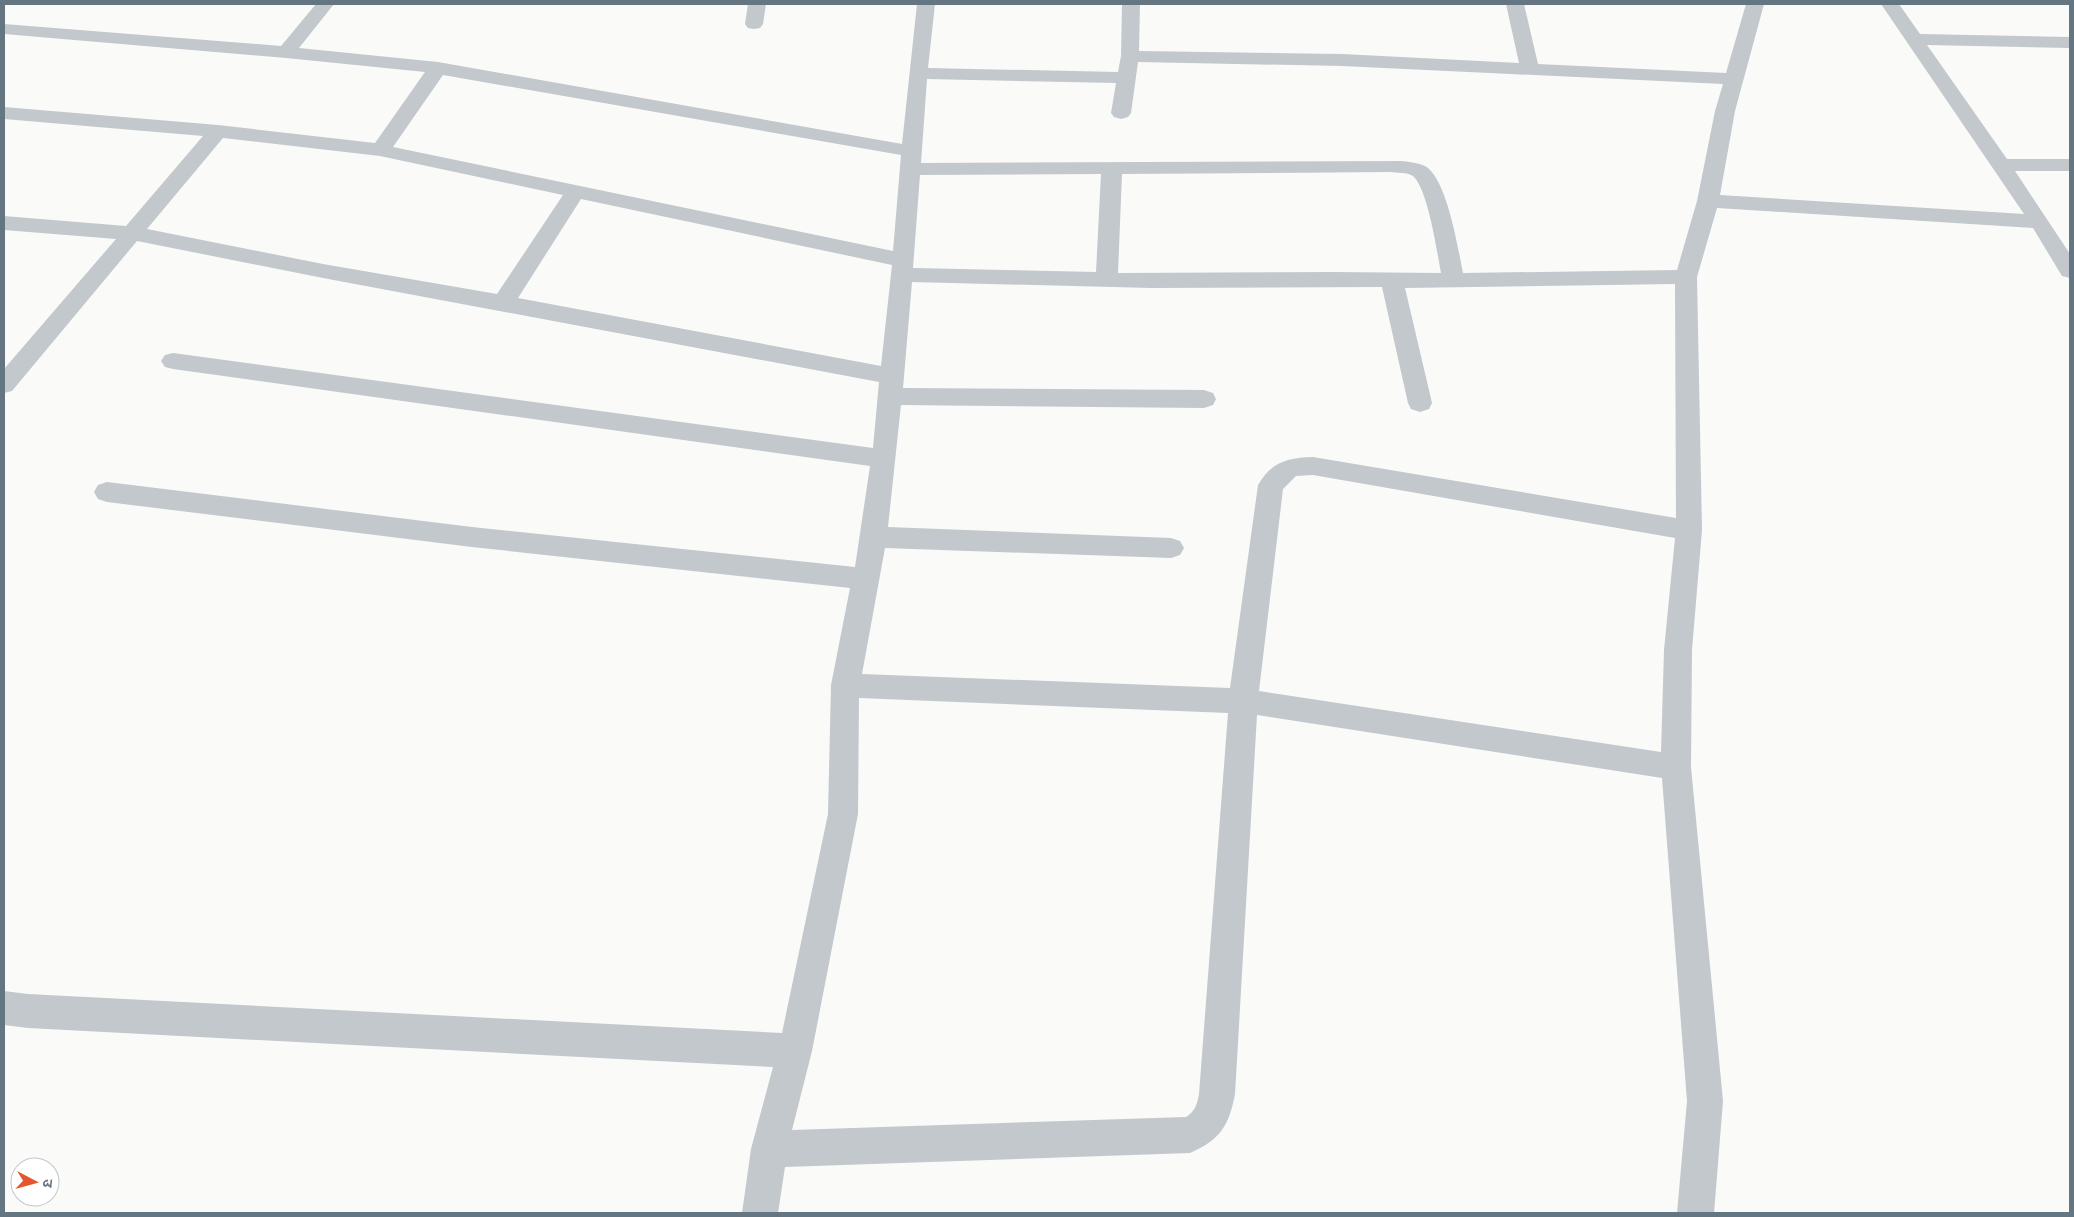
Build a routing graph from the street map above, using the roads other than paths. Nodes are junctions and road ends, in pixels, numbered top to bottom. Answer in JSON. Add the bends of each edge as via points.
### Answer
{"nodes":[{"id":1,"x":325,"y":4,"type":"edge"},
{"id":2,"x":757,"y":4,"type":"edge"},
{"id":3,"x":926,"y":4,"type":"edge"},
{"id":4,"x":1131,"y":4,"type":"edge"},
{"id":5,"x":1516,"y":4,"type":"edge"},
{"id":6,"x":1755,"y":4,"type":"edge"},
{"id":7,"x":1890,"y":4,"type":"edge"},
{"id":8,"x":754,"y":24,"type":"dead end"},
{"id":9,"x":4,"y":29,"type":"edge"},
{"id":10,"x":1915,"y":39,"type":"junction"},
{"id":11,"x":2070,"y":42,"type":"edge"},
{"id":12,"x":286,"y":52,"type":"junction"},
{"id":13,"x":1130,"y":56,"type":"junction"},
{"id":14,"x":438,"y":68,"type":"junction"},
{"id":15,"x":1530,"y":70,"type":"junction"},
{"id":16,"x":918,"y":73,"type":"junction"},
{"id":17,"x":1127,"y":78,"type":"junction"},
{"id":18,"x":1734,"y":79,"type":"junction"},
{"id":19,"x":4,"y":113,"type":"edge"},
{"id":20,"x":1121,"y":113,"type":"dead end"},
{"id":21,"x":218,"y":131,"type":"junction"},
{"id":22,"x":380,"y":150,"type":"junction"},
{"id":23,"x":911,"y":160,"type":"junction"},
{"id":24,"x":2001,"y":165,"type":"junction"},
{"id":25,"x":2070,"y":165,"type":"edge"},
{"id":26,"x":1112,"y":169,"type":"junction"},
{"id":27,"x":576,"y":191,"type":"junction"},
{"id":28,"x":1708,"y":201,"type":"junction"},
{"id":29,"x":2040,"y":222,"type":"junction"},
{"id":30,"x":4,"y":223,"type":"edge"},
{"id":31,"x":132,"y":233,"type":"junction"},
{"id":32,"x":903,"y":267,"type":"junction"},
{"id":33,"x":2070,"y":271,"type":"edge"},
{"id":34,"x":1686,"y":277,"type":"junction"},
{"id":35,"x":1107,"y":280,"type":"junction"},
{"id":36,"x":1392,"y":280,"type":"junction"},
{"id":37,"x":1453,"y":281,"type":"junction"},
{"id":38,"x":503,"y":302,"type":"junction"},
{"id":39,"x":14,"y":358,"type":"edge"},
{"id":40,"x":173,"y":361,"type":"dead end"},
{"id":41,"x":4,"y":385,"type":"edge"},
{"id":42,"x":890,"y":386,"type":"junction"},
{"id":43,"x":1204,"y":399,"type":"dead end"},
{"id":44,"x":1420,"y":403,"type":"dead end"},
{"id":45,"x":884,"y":459,"type":"junction"},
{"id":46,"x":107,"y":492,"type":"dead end"},
{"id":47,"x":1689,"y":530,"type":"junction"},
{"id":48,"x":874,"y":537,"type":"junction"},
{"id":49,"x":1171,"y":548,"type":"dead end"},
{"id":50,"x":866,"y":580,"type":"junction"},
{"id":51,"x":845,"y":686,"type":"junction"},
{"id":52,"x":1244,"y":701,"type":"junction"},
{"id":53,"x":1676,"y":767,"type":"junction"},
{"id":54,"x":4,"y":1008,"type":"edge"},
{"id":55,"x":795,"y":1052,"type":"junction"},
{"id":56,"x":769,"y":1148,"type":"junction"},
{"id":57,"x":760,"y":1213,"type":"edge"},
{"id":58,"x":1696,"y":1213,"type":"edge"}],
"edges":[{"from":1,"to":12,"type":"street"},
{"from":2,"to":8,"type":"street"},
{"from":3,"to":16,"type":"street"},
{"from":4,"to":13,"type":"street"},
{"from":5,"to":15,"type":"street"},
{"from":6,"to":18,"type":"street"},
{"from":7,"to":10,"type":"street"},
{"from":9,"to":12,"type":"street"},
{"from":10,"to":11,"type":"street"},
{"from":10,"to":24,"type":"street"},
{"from":12,"to":14,"type":"street"},
{"from":13,"to":15,"type":"street","via":[[1342,60]]},
{"from":13,"to":17,"type":"street"},
{"from":14,"to":22,"type":"street"},
{"from":14,"to":23,"type":"street","via":[[822,137]]},
{"from":15,"to":18,"type":"street"},
{"from":16,"to":17,"type":"street"},
{"from":16,"to":23,"type":"street"},
{"from":17,"to":20,"type":"street"},
{"from":18,"to":28,"type":"street"},
{"from":19,"to":21,"type":"street"},
{"from":21,"to":22,"type":"street"},
{"from":21,"to":31,"type":"street"},
{"from":22,"to":27,"type":"street"},
{"from":23,"to":26,"type":"street"},
{"from":23,"to":32,"type":"street"},
{"from":24,"to":25,"type":"street"},
{"from":24,"to":29,"type":"street"},
{"from":26,"to":35,"type":"street"},
{"from":26,"to":37,"type":"street","via":[[1416,169],[1425,176],[1434,195]]},
{"from":27,"to":32,"type":"street"},
{"from":27,"to":38,"type":"street"},
{"from":28,"to":29,"type":"street"},
{"from":28,"to":34,"type":"street"},
{"from":29,"to":33,"type":"street"},
{"from":30,"to":31,"type":"street"},
{"from":31,"to":38,"type":"street","via":[[333,273]]},
{"from":31,"to":39,"type":"street"},
{"from":32,"to":35,"type":"street"},
{"from":32,"to":42,"type":"street"},
{"from":34,"to":37,"type":"street"},
{"from":34,"to":47,"type":"street"},
{"from":35,"to":36,"type":"street"},
{"from":36,"to":37,"type":"street"},
{"from":36,"to":44,"type":"street"},
{"from":38,"to":42,"type":"street"},
{"from":39,"to":41,"type":"street"},
{"from":40,"to":45,"type":"street"},
{"from":42,"to":43,"type":"street"},
{"from":42,"to":45,"type":"street"},
{"from":45,"to":48,"type":"street"},
{"from":46,"to":50,"type":"street","via":[[472,537]]},
{"from":47,"to":52,"type":"street","via":[[1313,466],[1290,467],[1271,485]]},
{"from":47,"to":53,"type":"street","via":[[1678,650]]},
{"from":48,"to":49,"type":"street"},
{"from":48,"to":50,"type":"street"},
{"from":50,"to":51,"type":"street"},
{"from":51,"to":52,"type":"street"},
{"from":51,"to":55,"type":"street","via":[[843,814]]},
{"from":52,"to":53,"type":"street"},
{"from":52,"to":56,"type":"street","via":[[1216,1094],[1213,1114],[1204,1127],[1190,1135]]},
{"from":53,"to":58,"type":"street","via":[[1704,1100]]},
{"from":54,"to":55,"type":"street"},
{"from":55,"to":56,"type":"street"},
{"from":56,"to":57,"type":"street"}]}
